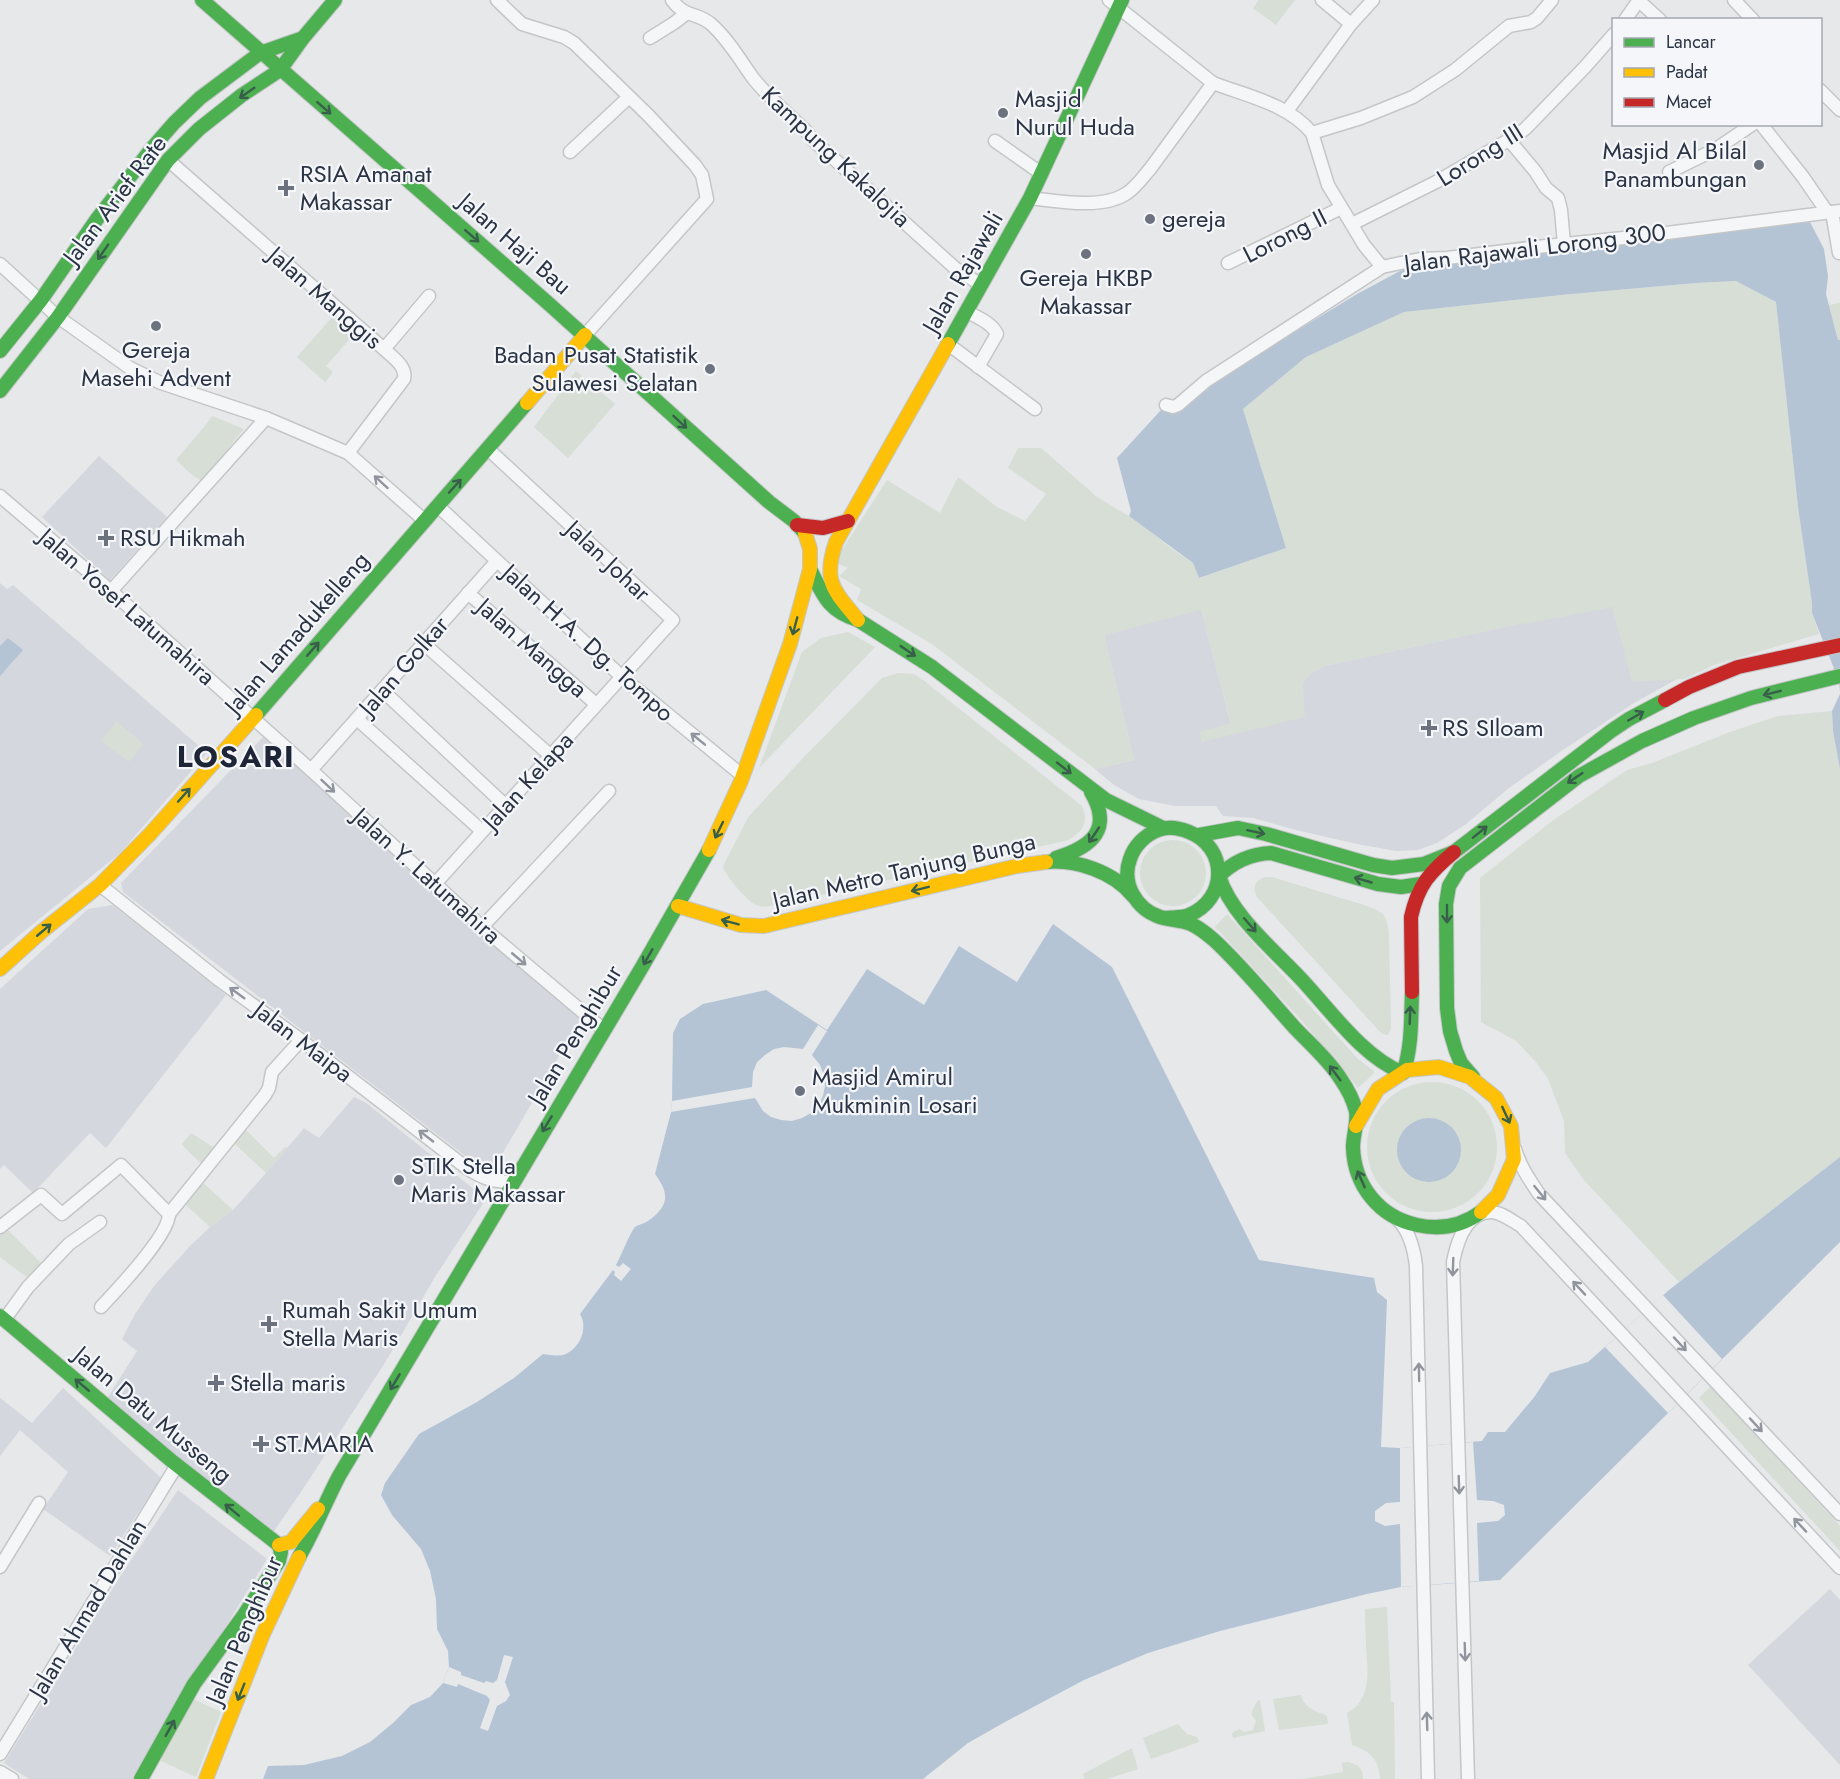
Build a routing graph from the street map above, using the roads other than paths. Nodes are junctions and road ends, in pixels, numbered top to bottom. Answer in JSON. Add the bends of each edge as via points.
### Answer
{"nodes":[{"id":1,"x":202,"y":0,"type":"edge"},
{"id":2,"x":335,"y":0,"type":"edge"},
{"id":3,"x":497,"y":0,"type":"edge"},
{"id":4,"x":672,"y":0,"type":"edge"},
{"id":5,"x":1322,"y":0,"type":"edge"},
{"id":6,"x":1373,"y":0,"type":"edge"},
{"id":7,"x":1551,"y":0,"type":"edge"},
{"id":8,"x":1638,"y":0,"type":"edge"},
{"id":9,"x":1734,"y":0,"type":"edge"},
{"id":10,"x":1116,"y":2,"type":"edge"},
{"id":11,"x":687,"y":13,"type":"junction"},
{"id":12,"x":1625,"y":18,"type":"edge"},
{"id":13,"x":1658,"y":18,"type":"edge"},
{"id":14,"x":1750,"y":18,"type":"edge"},
{"id":15,"x":1351,"y":24,"type":"junction"},
{"id":16,"x":1612,"y":36,"type":"edge"},
{"id":17,"x":303,"y":38,"type":"junction"},
{"id":18,"x":650,"y":38,"type":"dead end"},
{"id":19,"x":260,"y":53,"type":"junction"},
{"id":20,"x":280,"y":70,"type":"junction"},
{"id":21,"x":1213,"y":83,"type":"junction"},
{"id":22,"x":1822,"y":91,"type":"edge"},
{"id":23,"x":629,"y":97,"type":"junction"},
{"id":24,"x":1840,"y":110,"type":"edge"},
{"id":25,"x":1287,"y":111,"type":"junction"},
{"id":26,"x":1750,"y":126,"type":"edge"},
{"id":27,"x":1763,"y":126,"type":"edge"},
{"id":28,"x":1312,"y":133,"type":"junction"},
{"id":29,"x":1509,"y":140,"type":"junction"},
{"id":30,"x":995,"y":141,"type":"dead end"},
{"id":31,"x":570,"y":152,"type":"dead end"},
{"id":32,"x":168,"y":160,"type":"junction"},
{"id":33,"x":1668,"y":172,"type":"dead end"},
{"id":34,"x":1042,"y":174,"type":"junction"},
{"id":35,"x":1030,"y":198,"type":"junction"},
{"id":36,"x":1341,"y":208,"type":"junction"},
{"id":37,"x":1833,"y":212,"type":"edge"},
{"id":38,"x":1352,"y":224,"type":"junction"},
{"id":39,"x":1564,"y":244,"type":"junction"},
{"id":40,"x":1840,"y":256,"type":"edge"},
{"id":41,"x":1228,"y":263,"type":"dead end"},
{"id":42,"x":0,"y":264,"type":"edge"},
{"id":43,"x":1382,"y":267,"type":"junction"},
{"id":44,"x":981,"y":285,"type":"junction"},
{"id":45,"x":429,"y":296,"type":"dead end"},
{"id":46,"x":41,"y":300,"type":"junction"},
{"id":47,"x":966,"y":311,"type":"junction"},
{"id":48,"x":58,"y":316,"type":"junction"},
{"id":49,"x":585,"y":335,"type":"junction"},
{"id":50,"x":948,"y":344,"type":"junction"},
{"id":51,"x":384,"y":349,"type":"junction"},
{"id":52,"x":0,"y":351,"type":"edge"},
{"id":53,"x":978,"y":367,"type":"junction"},
{"id":54,"x":0,"y":391,"type":"edge"},
{"id":55,"x":1166,"y":405,"type":"dead end"},
{"id":56,"x":1035,"y":409,"type":"dead end"},
{"id":57,"x":266,"y":418,"type":"junction"},
{"id":58,"x":488,"y":449,"type":"junction"},
{"id":59,"x":348,"y":453,"type":"junction"},
{"id":60,"x":0,"y":496,"type":"edge"},
{"id":61,"x":438,"y":506,"type":"junction"},
{"id":62,"x":424,"y":521,"type":"junction"},
{"id":63,"x":849,"y":521,"type":"junction"},
{"id":64,"x":797,"y":525,"type":"junction"},
{"id":65,"x":496,"y":562,"type":"junction"},
{"id":66,"x":810,"y":569,"type":"junction"},
{"id":67,"x":111,"y":591,"type":"junction"},
{"id":68,"x":468,"y":593,"type":"junction"},
{"id":69,"x":858,"y":620,"type":"junction"},
{"id":70,"x":423,"y":643,"type":"junction"},
{"id":71,"x":1840,"y":645,"type":"edge"},
{"id":72,"x":621,"y":676,"type":"junction"},
{"id":73,"x":1835,"y":677,"type":"edge"},
{"id":74,"x":383,"y":691,"type":"junction"},
{"id":75,"x":596,"y":704,"type":"junction"},
{"id":76,"x":253,"y":718,"type":"junction"},
{"id":77,"x":357,"y":719,"type":"junction"},
{"id":78,"x":551,"y":756,"type":"junction"},
{"id":79,"x":311,"y":770,"type":"junction"},
{"id":80,"x":743,"y":776,"type":"junction"},
{"id":81,"x":1087,"y":786,"type":"junction"},
{"id":82,"x":609,"y":791,"type":"dead end"},
{"id":83,"x":506,"y":806,"type":"junction"},
{"id":84,"x":1163,"y":828,"type":"junction"},
{"id":85,"x":482,"y":831,"type":"junction"},
{"id":86,"x":1199,"y":835,"type":"junction"},
{"id":87,"x":1454,"y":852,"type":"junction"},
{"id":88,"x":1047,"y":860,"type":"junction"},
{"id":89,"x":1219,"y":876,"type":"junction"},
{"id":90,"x":1421,"y":884,"type":"junction"},
{"id":91,"x":100,"y":885,"type":"junction"},
{"id":92,"x":434,"y":885,"type":"junction"},
{"id":93,"x":1133,"y":896,"type":"junction"},
{"id":94,"x":678,"y":906,"type":"junction"},
{"id":95,"x":1166,"y":918,"type":"junction"},
{"id":96,"x":482,"y":927,"type":"junction"},
{"id":97,"x":0,"y":969,"type":"edge"},
{"id":98,"x":604,"y":1030,"type":"junction"},
{"id":99,"x":301,"y":1040,"type":"junction"},
{"id":100,"x":1403,"y":1072,"type":"junction"},
{"id":101,"x":1473,"y":1077,"type":"junction"},
{"id":102,"x":1356,"y":1126,"type":"junction"},
{"id":103,"x":1514,"y":1142,"type":"junction"},
{"id":104,"x":513,"y":1182,"type":"junction"},
{"id":105,"x":170,"y":1214,"type":"junction"},
{"id":106,"x":1477,"y":1215,"type":"junction"},
{"id":107,"x":1397,"y":1219,"type":"junction"},
{"id":108,"x":100,"y":1222,"type":"dead end"},
{"id":109,"x":0,"y":1227,"type":"edge"},
{"id":110,"x":101,"y":1307,"type":"dead end"},
{"id":111,"x":2,"y":1318,"type":"edge"},
{"id":112,"x":177,"y":1465,"type":"junction"},
{"id":113,"x":326,"y":1500,"type":"junction"},
{"id":114,"x":39,"y":1503,"type":"dead end"},
{"id":115,"x":1840,"y":1514,"type":"edge"},
{"id":116,"x":279,"y":1545,"type":"junction"},
{"id":117,"x":0,"y":1567,"type":"edge"},
{"id":118,"x":1840,"y":1568,"type":"edge"},
{"id":119,"x":0,"y":1754,"type":"edge"},
{"id":120,"x":0,"y":1772,"type":"edge"},
{"id":121,"x":12,"y":1779,"type":"edge"},
{"id":122,"x":141,"y":1779,"type":"edge"},
{"id":123,"x":206,"y":1779,"type":"edge"},
{"id":124,"x":1428,"y":1779,"type":"edge"},
{"id":125,"x":1468,"y":1779,"type":"edge"}],
"edges":[{"from":1,"to":19,"type":"main road","name":"Jalan Haji Bau"},
{"from":2,"to":17,"type":"main road"},
{"from":3,"to":23,"type":"street","via":[[522,24],[569,39]]},
{"from":4,"to":11,"type":"street","name":"Kampung Kakalojia"},
{"from":5,"to":15,"type":"street"},
{"from":6,"to":15,"type":"street"},
{"from":7,"to":28,"type":"street","via":[[1537,18],[1509,26],[1455,70],[1413,97]]},
{"from":8,"to":12,"type":"street"},
{"from":8,"to":13,"type":"street"},
{"from":9,"to":14,"type":"street"},
{"from":10,"to":21,"type":"street"},
{"from":10,"to":34,"type":"main road","name":"Jalan Rajawali"},
{"from":11,"to":18,"type":"street"},
{"from":11,"to":44,"type":"street","name":"Kampung Kakalojia","via":[[712,25],[754,79],[813,140],[955,268]]},
{"from":15,"to":25,"type":"street"},
{"from":16,"to":29,"type":"street","name":"Lorong III","via":[[1525,129]]},
{"from":17,"to":19,"type":"main road","name":"Jalan Arief Rate"},
{"from":17,"to":20,"type":"main road","name":"Jalan Arief Rate"},
{"from":19,"to":20,"type":"main road","name":"Jalan Haji Bau"},
{"from":19,"to":46,"type":"main road","name":"Jalan Arief Rate","via":[[174,123],[97,219]]},
{"from":20,"to":32,"type":"main road","name":"Jalan Arief Rate","one_way":true,"via":[[199,129]]},
{"from":20,"to":49,"type":"main road","name":"Jalan Haji Bau","one_way":true},
{"from":21,"to":25,"type":"street"},
{"from":21,"to":35,"type":"street","via":[[1150,169],[1126,194],[1081,203]]},
{"from":22,"to":24,"type":"street"},
{"from":23,"to":31,"type":"street"},
{"from":23,"to":49,"type":"street","via":[[695,165],[702,175],[707,199]]},
{"from":25,"to":28,"type":"street"},
{"from":26,"to":33,"type":"street","via":[[1716,149]]},
{"from":27,"to":37,"type":"street"},
{"from":28,"to":36,"type":"street","name":"Jalan Rajawali Lorong 300","via":[[1328,185]]},
{"from":29,"to":38,"type":"street","name":"Lorong III"},
{"from":29,"to":39,"type":"street","via":[[1558,198]]},
{"from":30,"to":34,"type":"street"},
{"from":32,"to":48,"type":"main road","name":"Jalan Arief Rate","one_way":true},
{"from":32,"to":51,"type":"street","name":"Jalan Manggis"},
{"from":34,"to":35,"type":"main road","name":"Jalan Rajawali"},
{"from":35,"to":44,"type":"main road","name":"Jalan Rajawali"},
{"from":36,"to":38,"type":"street","name":"Jalan Rajawali Lorong 300"},
{"from":36,"to":41,"type":"street","name":"Lorong II"},
{"from":37,"to":39,"type":"street","name":"Jalan Rajawali Lorong 300"},
{"from":37,"to":40,"type":"street"},
{"from":38,"to":43,"type":"street","name":"Jalan Rajawali Lorong 300"},
{"from":39,"to":43,"type":"street","name":"Jalan Rajawali Lorong 300","via":[[1420,259]]},
{"from":42,"to":46,"type":"street"},
{"from":43,"to":55,"type":"street","via":[[1206,381],[1178,405]]},
{"from":44,"to":47,"type":"main road","name":"Jalan Rajawali"},
{"from":45,"to":51,"type":"street"},
{"from":46,"to":48,"type":"street"},
{"from":46,"to":52,"type":"main road","name":"Jalan Arief Rate"},
{"from":47,"to":50,"type":"main road","name":"Jalan Rajawali"},
{"from":47,"to":53,"type":"street","via":[[997,332]]},
{"from":48,"to":54,"type":"main road","name":"Jalan Arief Rate"},
{"from":48,"to":57,"type":"street","via":[[130,368],[161,383]]},
{"from":49,"to":58,"type":"main road","name":"Jalan Lamadukelleng"},
{"from":49,"to":64,"type":"main road","name":"Jalan Haji Bau","one_way":true},
{"from":50,"to":53,"type":"street"},
{"from":50,"to":63,"type":"main road","name":"Jalan Rajawali"},
{"from":51,"to":59,"type":"street","name":"Jalan Manggis","via":[[406,374]]},
{"from":53,"to":56,"type":"street"},
{"from":57,"to":59,"type":"street"},
{"from":57,"to":67,"type":"street"},
{"from":61,"to":58,"type":"main road","name":"Jalan Lamadukelleng","one_way":true},
{"from":58,"to":72,"type":"street","name":"Jalan Johar","via":[[673,620]]},
{"from":62,"to":59,"type":"street","one_way":true},
{"from":60,"to":67,"type":"street","name":"Jalan Yosef Latumahira"},
{"from":61,"to":62,"type":"main road","name":"Jalan Lamadukelleng"},
{"from":61,"to":65,"type":"street","name":"Jalan H.A. Dg. Tompo"},
{"from":76,"to":62,"type":"main road","name":"Jalan Lamadukelleng","one_way":true},
{"from":63,"to":64,"type":"main road","via":[[819,529]]},
{"from":63,"to":69,"type":"main road","name":"Jalan Rajawali","via":[[829,559],[828,573],[834,589]]},
{"from":64,"to":66,"type":"main road","name":"Jalan Haji Bau","via":[[810,547]]},
{"from":65,"to":68,"type":"street","name":"Jalan Golkar"},
{"from":65,"to":72,"type":"street","name":"Jalan H.A. Dg. Tompo"},
{"from":66,"to":69,"type":"main road","via":[[835,609]]},
{"from":66,"to":80,"type":"main road","name":"Jalan Penghibur","one_way":true,"via":[[790,644]]},
{"from":67,"to":76,"type":"street","name":"Jalan Yosef Latumahira"},
{"from":68,"to":70,"type":"street","name":"Jalan Golkar"},
{"from":68,"to":75,"type":"street","name":"Jalan Mangga"},
{"from":69,"to":81,"type":"main road","one_way":true,"via":[[932,667]]},
{"from":70,"to":74,"type":"street","name":"Jalan Golkar"},
{"from":70,"to":78,"type":"street"},
{"from":87,"to":71,"type":"main road","one_way":true,"via":[[1611,731],[1654,705],[1738,667]]},
{"from":72,"to":75,"type":"street","name":"Jalan Kelapa"},
{"from":80,"to":72,"type":"street","name":"Jalan H.A. Dg. Tompo","one_way":true},
{"from":73,"to":101,"type":"main road","one_way":true,"via":[[1751,698],[1694,717],[1642,741],[1579,776],[1460,867],[1449,886],[1446,904],[1447,1008],[1456,1051]]},
{"from":74,"to":77,"type":"street","name":"Jalan Golkar"},
{"from":74,"to":83,"type":"street"},
{"from":75,"to":78,"type":"street","name":"Jalan Kelapa"},
{"from":76,"to":79,"type":"street","name":"Jalan Y. Latumahira"},
{"from":91,"to":76,"type":"main road","name":"Jalan Lamadukelleng","one_way":true},
{"from":77,"to":79,"type":"street","name":"Jalan Golkar"},
{"from":77,"to":85,"type":"street"},
{"from":78,"to":83,"type":"street","name":"Jalan Kelapa"},
{"from":79,"to":92,"type":"street","name":"Jalan Y. Latumahira","one_way":true},
{"from":80,"to":94,"type":"main road","name":"Jalan Penghibur","one_way":true},
{"from":81,"to":84,"type":"main road","via":[[1106,800]]},
{"from":81,"to":88,"type":"main road","one_way":true,"via":[[1101,810],[1095,836],[1079,850]]},
{"from":82,"to":96,"type":"street"},
{"from":83,"to":85,"type":"street","name":"Jalan Kelapa"},
{"from":84,"to":86,"type":"main road"},
{"from":84,"to":93,"type":"main road","via":[[1146,836],[1133,850],[1128,868]]},
{"from":85,"to":92,"type":"street","name":"Jalan Kelapa"},
{"from":86,"to":87,"type":"main road","one_way":true,"via":[[1238,828],[1392,868],[1424,864]]},
{"from":86,"to":89,"type":"main road","via":[[1216,857]]},
{"from":87,"to":90,"type":"main road"},
{"from":88,"to":93,"type":"main road","name":"Jalan Metro Tanjung Bunga","via":[[1077,863],[1113,879]]},
{"from":88,"to":94,"type":"main road","name":"Jalan Metro Tanjung Bunga","one_way":true,"via":[[764,926],[741,925]]},
{"from":90,"to":89,"type":"main road","one_way":true,"via":[[1378,884],[1271,854],[1236,862]]},
{"from":89,"to":95,"type":"main road","via":[[1215,892],[1205,906],[1183,918]]},
{"from":89,"to":100,"type":"main road","one_way":true,"via":[[1236,907],[1272,948],[1364,1046],[1391,1068]]},
{"from":100,"to":90,"type":"main road","one_way":true,"via":[[1411,1018],[1411,917]]},
{"from":97,"to":91,"type":"main road","name":"Jalan Lamadukelleng","one_way":true},
{"from":99,"to":91,"type":"street","name":"Jalan Maipa","one_way":true},
{"from":92,"to":96,"type":"street","name":"Jalan Y. Latumahira"},
{"from":93,"to":95,"type":"main road","via":[[1148,911]]},
{"from":94,"to":98,"type":"main road","name":"Jalan Penghibur","one_way":true},
{"from":102,"to":95,"type":"main road","one_way":true,"via":[[1348,1091],[1328,1063],[1208,935],[1190,924]]},
{"from":96,"to":98,"type":"street","name":"Jalan Y. Latumahira","one_way":true},
{"from":98,"to":104,"type":"main road","name":"Jalan Penghibur","one_way":true},
{"from":104,"to":99,"type":"street","name":"Jalan Maipa","one_way":true,"via":[[481,1178]]},
{"from":99,"to":105,"type":"street","via":[[272,1072],[265,1095]]},
{"from":100,"to":101,"type":"main road","via":[[1439,1067]]},
{"from":100,"to":102,"type":"main road","via":[[1373,1094]]},
{"from":101,"to":103,"type":"main road","one_way":true,"via":[[1498,1100],[1509,1120]]},
{"from":107,"to":102,"type":"main road","one_way":true,"via":[[1376,1204],[1362,1185],[1353,1151]]},
{"from":103,"to":106,"type":"main road","via":[[1512,1164],[1503,1188]]},
{"from":103,"to":115,"type":"street","one_way":true,"via":[[1518,1158],[1539,1194]]},
{"from":104,"to":113,"type":"main road","name":"Jalan Penghibur","one_way":true},
{"from":105,"to":109,"type":"street","via":[[121,1165],[62,1214],[41,1194]]},
{"from":105,"to":110,"type":"street","via":[[151,1248]]},
{"from":106,"to":107,"type":"main road","via":[[1465,1222],[1437,1227]]},
{"from":118,"to":106,"type":"street","one_way":true,"via":[[1521,1226],[1491,1212]]},
{"from":106,"to":125,"type":"street","one_way":true,"via":[[1460,1237],[1453,1262]]},
{"from":124,"to":107,"type":"street","one_way":true,"via":[[1416,1266],[1412,1242]]},
{"from":108,"to":111,"type":"street","via":[[69,1244]]},
{"from":112,"to":111,"type":"main road","name":"Jalan Datu Musseng","one_way":true},
{"from":116,"to":112,"type":"main road","name":"Jalan Datu Musseng","one_way":true},
{"from":112,"to":119,"type":"street","name":"Jalan Ahmad Dahlan"},
{"from":113,"to":116,"type":"main road","name":"Jalan Penghibur","via":[[294,1541]]},
{"from":113,"to":123,"type":"main road","name":"Jalan Penghibur","one_way":true,"via":[[263,1634]]},
{"from":114,"to":117,"type":"street"},
{"from":122,"to":116,"type":"main road","one_way":true,"via":[[194,1684],[279,1561]]},
{"from":120,"to":121,"type":"street"}]}
